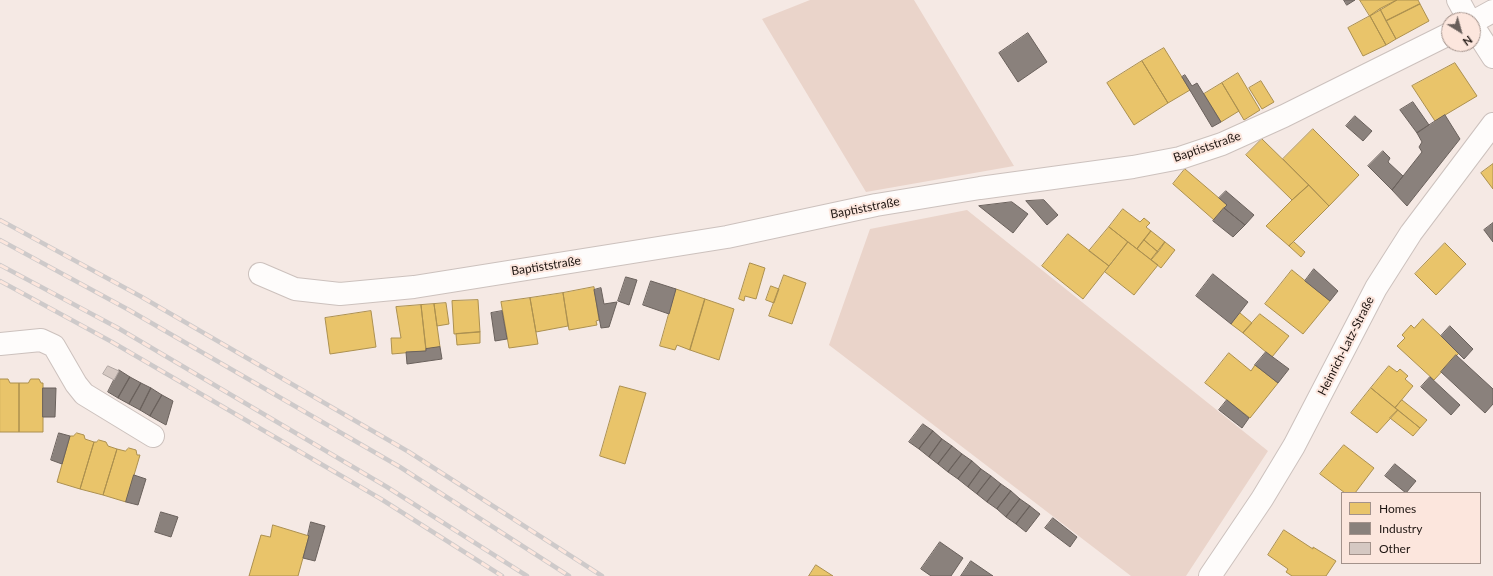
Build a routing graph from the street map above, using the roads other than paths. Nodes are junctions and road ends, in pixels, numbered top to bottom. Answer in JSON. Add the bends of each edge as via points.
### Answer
{"nodes":[{"id":1,"x":1458,"y":0,"type":"edge"},
{"id":2,"x":1493,"y":11,"type":"edge"},
{"id":3,"x":1465,"y":12,"type":"edge"},
{"id":4,"x":1481,"y":18,"type":"edge"},
{"id":5,"x":1441,"y":38,"type":"edge"},
{"id":6,"x":1481,"y":38,"type":"edge"},
{"id":7,"x":1493,"y":57,"type":"edge"},
{"id":8,"x":1493,"y":124,"type":"edge"},
{"id":9,"x":260,"y":274,"type":"dead end"},
{"id":10,"x":0,"y":344,"type":"edge"},
{"id":11,"x":153,"y":436,"type":"dead end"},
{"id":12,"x":1210,"y":576,"type":"edge"}],
"edges":[{"from":1,"to":3,"type":"street"},
{"from":2,"to":4,"type":"street"},
{"from":5,"to":9,"type":"street","name":"Baptiststraße","via":[[1284,116],[1222,144],[1180,158],[876,205],[727,237],[414,286],[340,294],[295,289]]},
{"from":6,"to":7,"type":"street"},
{"from":8,"to":12,"type":"street","name":"Heinrich-Latz-Straße","via":[[1411,232],[1376,288],[1294,446]]},
{"from":10,"to":11,"type":"street","via":[[41,340],[54,346],[84,394]]}]}
